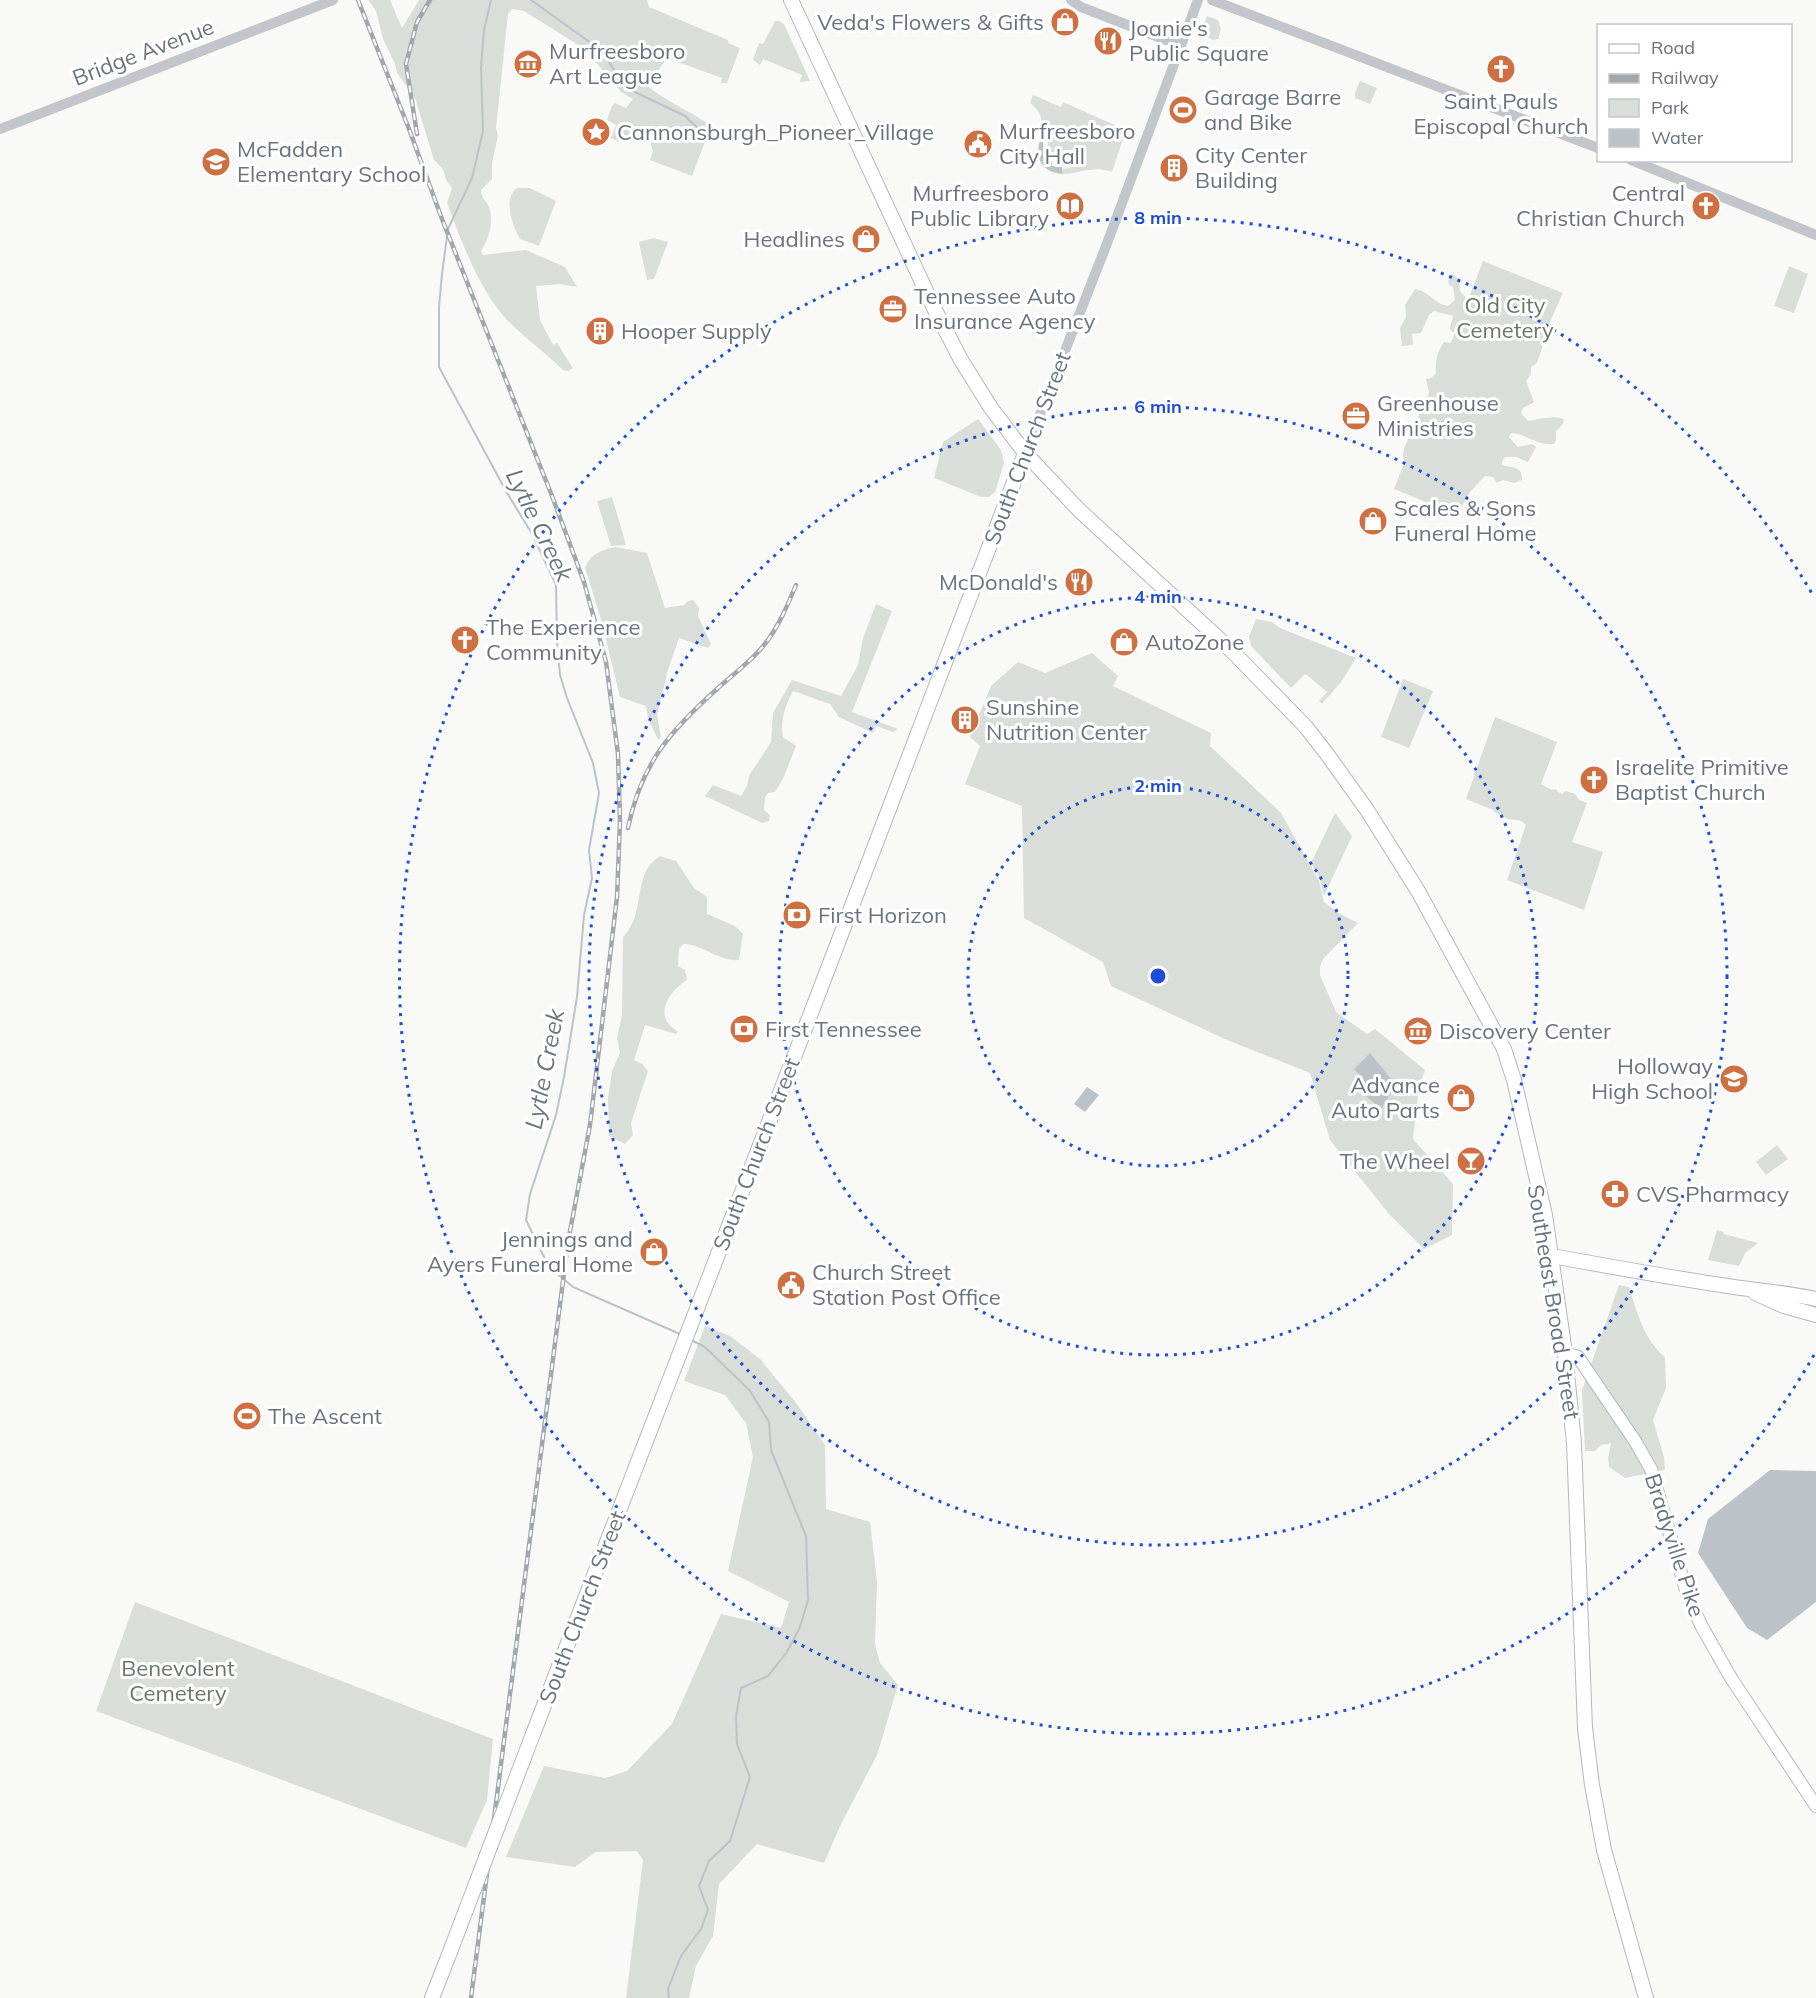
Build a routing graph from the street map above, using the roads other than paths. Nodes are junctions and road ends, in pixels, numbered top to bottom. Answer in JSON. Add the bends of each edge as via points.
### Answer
{"nodes":[{"id":1,"x":333,"y":0,"type":"edge"},
{"id":2,"x":791,"y":0,"type":"edge"},
{"id":3,"x":1071,"y":0,"type":"edge"},
{"id":4,"x":1211,"y":0,"type":"edge"},
{"id":5,"x":1197,"y":4,"type":"edge"},
{"id":6,"x":1189,"y":27,"type":"junction"},
{"id":7,"x":0,"y":129,"type":"edge"},
{"id":8,"x":1597,"y":147,"type":"edge"},
{"id":9,"x":1636,"y":162,"type":"edge"},
{"id":10,"x":1816,"y":235,"type":"edge"},
{"id":11,"x":1025,"y":453,"type":"junction"},
{"id":12,"x":1552,"y":1256,"type":"junction"},
{"id":13,"x":1745,"y":1289,"type":"junction"},
{"id":14,"x":1816,"y":1299,"type":"edge"},
{"id":15,"x":1816,"y":1315,"type":"edge"},
{"id":16,"x":1565,"y":1353,"type":"junction"},
{"id":17,"x":1816,"y":1806,"type":"edge"},
{"id":18,"x":432,"y":1998,"type":"edge"},
{"id":19,"x":1646,"y":1998,"type":"edge"}],
"edges":[{"from":1,"to":7,"type":"street","name":"Bridge Avenue"},
{"from":2,"to":11,"type":"main road","name":"Southeast Broad Street","via":[[934,308],[967,370]]},
{"from":3,"to":6,"type":"street","via":[[1166,40],[1177,39]]},
{"from":4,"to":5,"type":"street"},
{"from":4,"to":8,"type":"street"},
{"from":5,"to":6,"type":"street","name":"South Church Street"},
{"from":6,"to":11,"type":"street","name":"South Church Street"},
{"from":9,"to":10,"type":"street"},
{"from":11,"to":12,"type":"main road","name":"Southeast Broad Street","via":[[1079,510],[1231,650],[1306,727],[1367,810],[1418,891],[1504,1048]]},
{"from":11,"to":18,"type":"main road","name":"South Church Street","bridge":true},
{"from":12,"to":13,"type":"main road"},
{"from":12,"to":16,"type":"main road","name":"Southeast Broad Street"},
{"from":13,"to":14,"type":"main road"},
{"from":13,"to":15,"type":"main road"},
{"from":16,"to":17,"type":"main road","name":"Bradyville Pike","via":[[1578,1357],[1651,1469],[1684,1587],[1701,1625],[1731,1678]]},
{"from":16,"to":19,"type":"main road","name":"Southeast Broad Street","via":[[1574,1443],[1585,1728],[1592,1785],[1604,1850]]}]}
